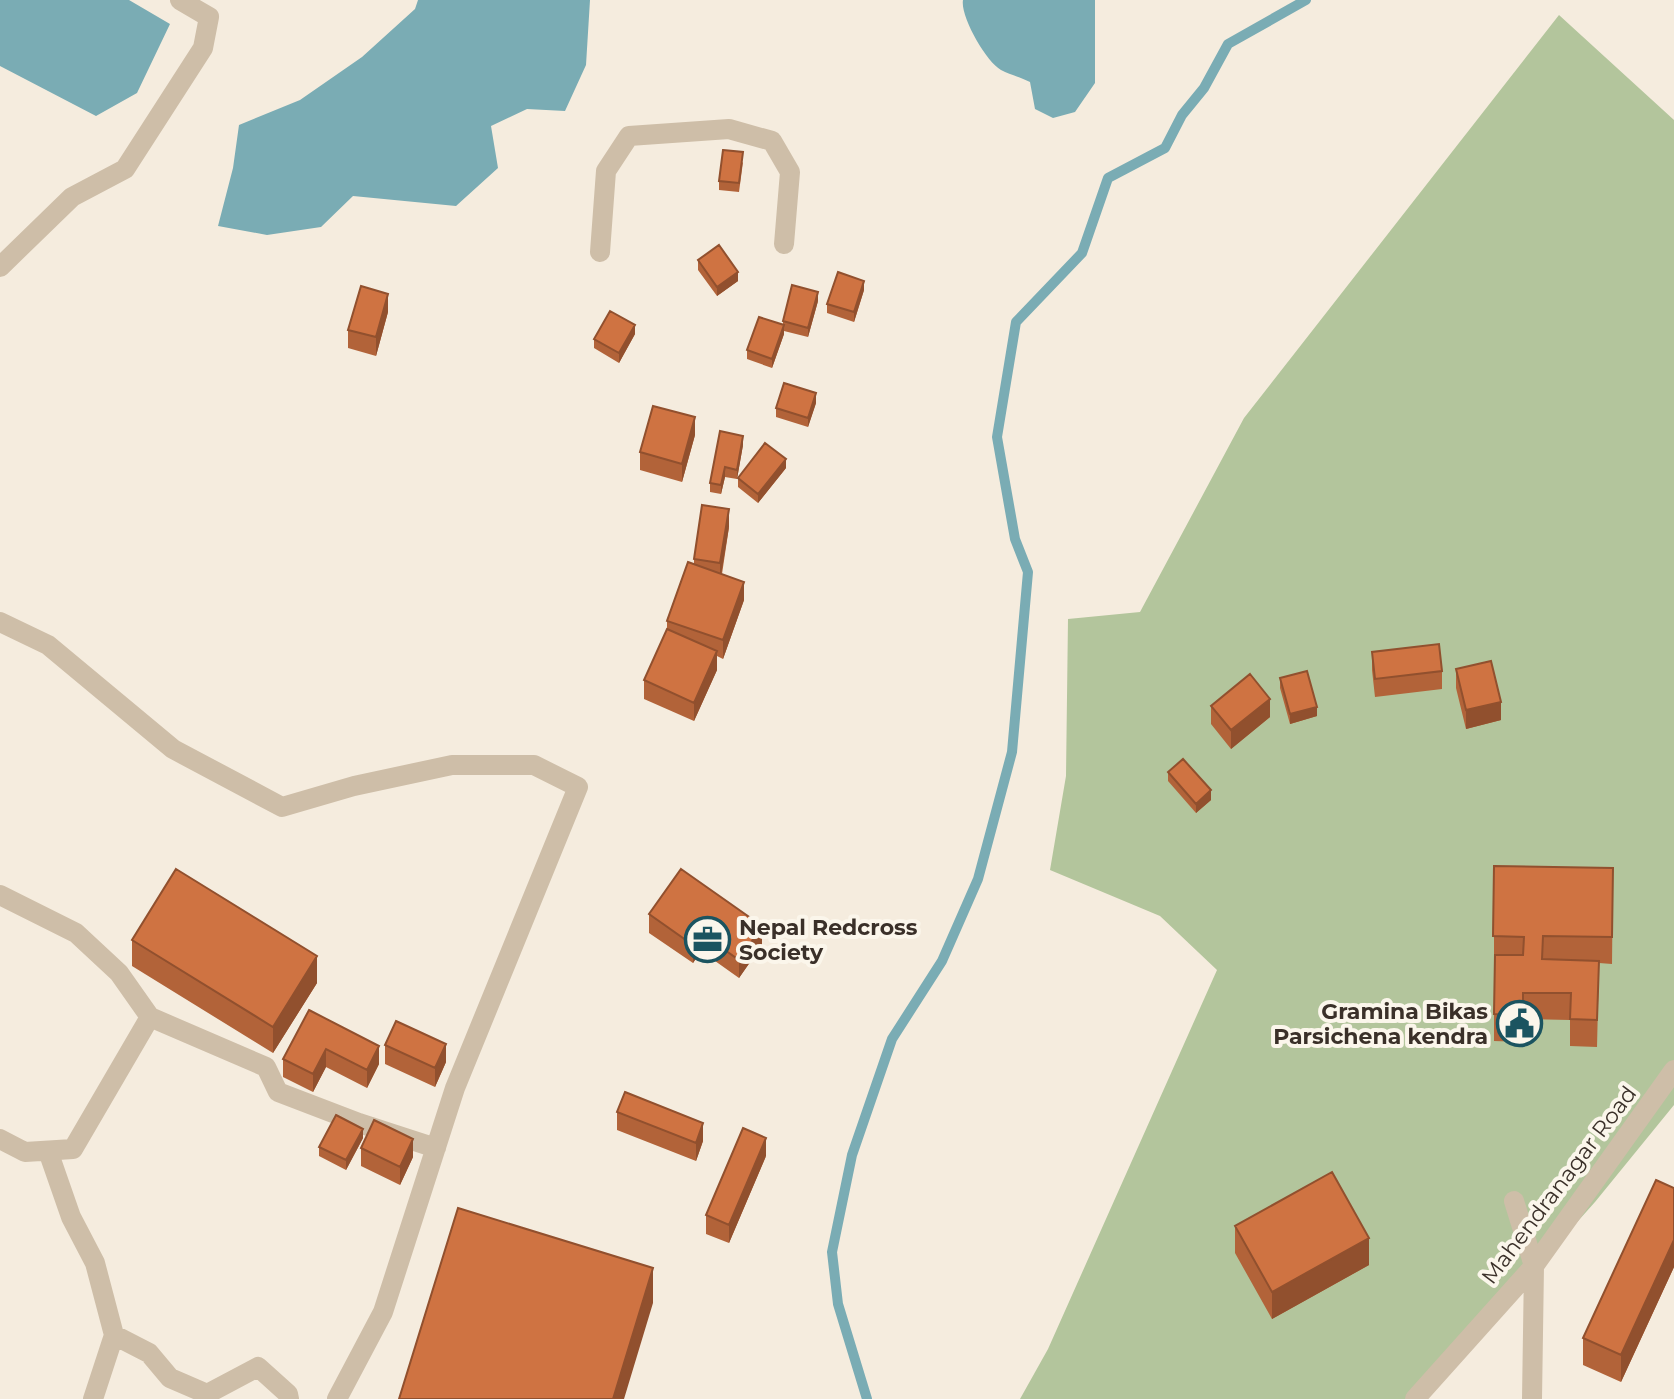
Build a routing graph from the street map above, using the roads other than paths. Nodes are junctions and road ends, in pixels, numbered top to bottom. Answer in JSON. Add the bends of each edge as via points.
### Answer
{"nodes":[{"id":1,"x":180,"y":0,"type":"edge"},
{"id":2,"x":212,"y":9,"type":"edge"},
{"id":3,"x":784,"y":244,"type":"dead end"},
{"id":4,"x":600,"y":252,"type":"dead end"},
{"id":5,"x":0,"y":267,"type":"edge"},
{"id":6,"x":0,"y":622,"type":"edge"},
{"id":7,"x":0,"y":895,"type":"edge"},
{"id":8,"x":150,"y":1017,"type":"junction"},
{"id":9,"x":1674,"y":1070,"type":"edge"},
{"id":10,"x":0,"y":1139,"type":"edge"},
{"id":11,"x":436,"y":1148,"type":"junction"},
{"id":12,"x":48,"y":1151,"type":"junction"},
{"id":13,"x":1514,"y":1201,"type":"dead end"},
{"id":14,"x":1534,"y":1266,"type":"junction"},
{"id":15,"x":114,"y":1335,"type":"junction"},
{"id":16,"x":93,"y":1399,"type":"edge"},
{"id":17,"x":289,"y":1399,"type":"edge"},
{"id":18,"x":337,"y":1399,"type":"edge"},
{"id":19,"x":1415,"y":1399,"type":"edge"},
{"id":20,"x":1532,"y":1399,"type":"edge"}],
"edges":[{"from":1,"to":2,"type":"street"},
{"from":2,"to":5,"type":"street","via":[[203,48],[125,169],[72,197]]},
{"from":3,"to":4,"type":"street","via":[[790,172],[772,141],[729,129],[629,136],[606,171]]},
{"from":6,"to":11,"type":"street","via":[[48,645],[173,749],[282,807],[452,765],[534,765],[578,787],[455,1088]]},
{"from":7,"to":8,"type":"street","via":[[76,933],[119,973]]},
{"from":8,"to":11,"type":"street","via":[[266,1067],[278,1092]]},
{"from":8,"to":12,"type":"street","via":[[73,1149]]},
{"from":9,"to":14,"type":"street","name":"Mahendranagar Road"},
{"from":10,"to":12,"type":"street","via":[[25,1152]]},
{"from":11,"to":18,"type":"street","via":[[383,1312]]},
{"from":12,"to":15,"type":"street","via":[[71,1217],[95,1263]]},
{"from":13,"to":14,"type":"street"},
{"from":14,"to":19,"type":"street","name":"Mahendranagar Road"},
{"from":14,"to":20,"type":"street"},
{"from":15,"to":16,"type":"street"},
{"from":15,"to":17,"type":"street","via":[[149,1353],[170,1378],[207,1394],[258,1367]]}]}
